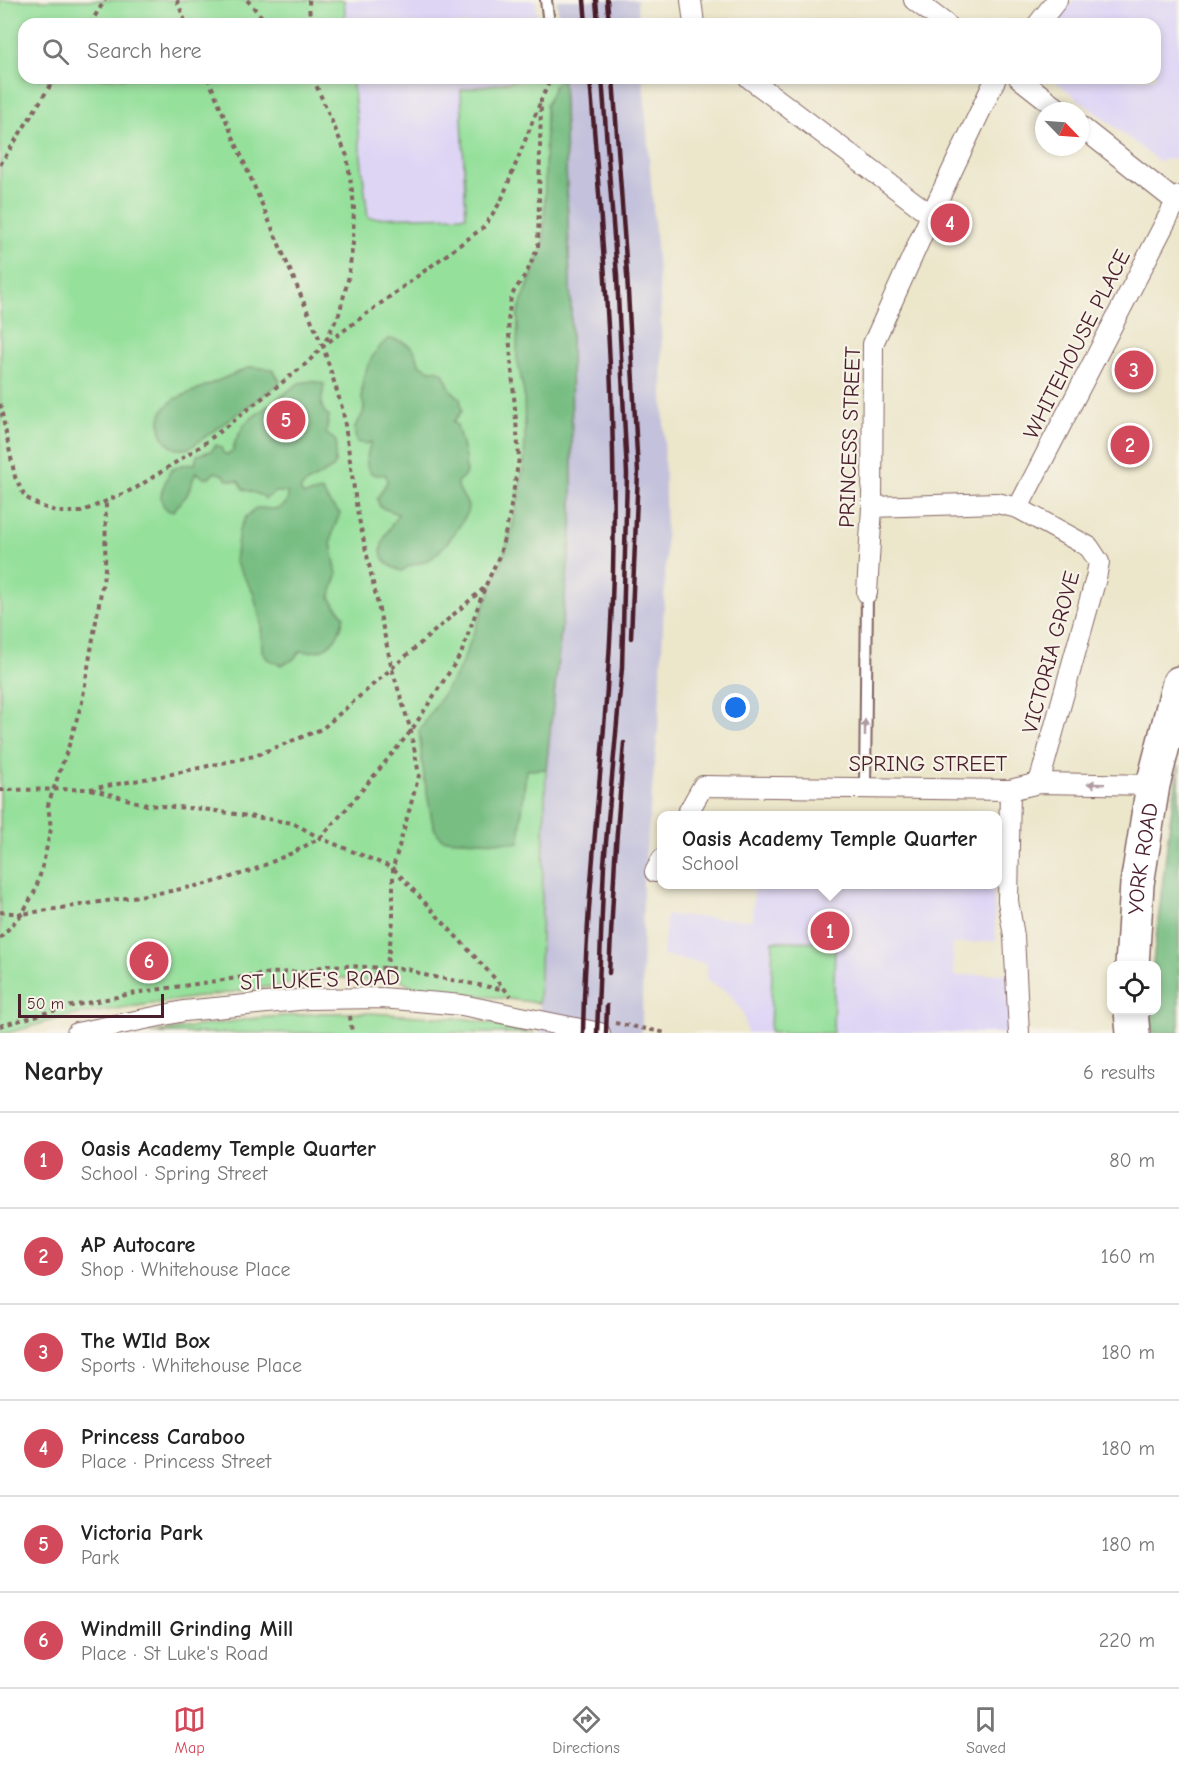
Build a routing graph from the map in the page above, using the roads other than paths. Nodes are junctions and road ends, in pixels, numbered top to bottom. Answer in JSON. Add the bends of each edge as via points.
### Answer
{"nodes":[{"id":1,"x":546,"y":0,"type":"edge"},
{"id":2,"x":691,"y":0,"type":"edge"},
{"id":3,"x":914,"y":0,"type":"edge"},
{"id":4,"x":1057,"y":0,"type":"edge"},
{"id":5,"x":548,"y":18,"type":"edge"},
{"id":6,"x":693,"y":18,"type":"edge"},
{"id":7,"x":938,"y":18,"type":"edge"},
{"id":8,"x":1043,"y":18,"type":"edge"},
{"id":9,"x":757,"y":84,"type":"edge"},
{"id":10,"x":993,"y":84,"type":"edge"},
{"id":11,"x":1027,"y":84,"type":"edge"},
{"id":12,"x":1050,"y":102,"type":"edge"},
{"id":13,"x":1089,"y":133,"type":"edge"},
{"id":14,"x":1178,"y":200,"type":"edge"},
{"id":15,"x":931,"y":215,"type":"junction"},
{"id":16,"x":872,"y":507,"type":"junction"},
{"id":17,"x":1018,"y":508,"type":"junction"},
{"id":18,"x":867,"y":593,"type":"joint"},
{"id":19,"x":1179,"y":683,"type":"edge"},
{"id":20,"x":1039,"y":783,"type":"junction"},
{"id":21,"x":1153,"y":785,"type":"junction"},
{"id":22,"x":866,"y":787,"type":"junction"},
{"id":23,"x":1010,"y":790,"type":"junction"},
{"id":24,"x":689,"y":811,"type":"edge"},
{"id":25,"x":1132,"y":961,"type":"edge"},
{"id":26,"x":1131,"y":1015,"type":"edge"},
{"id":27,"x":77,"y":1033,"type":"edge"},
{"id":28,"x":600,"y":1033,"type":"edge"},
{"id":29,"x":1019,"y":1033,"type":"edge"},
{"id":30,"x":1133,"y":1033,"type":"edge"}],
"edges":[{"from":1,"to":5,"type":"lane"},
{"from":2,"to":6,"type":"street"},
{"from":3,"to":7,"type":"street"},
{"from":4,"to":8,"type":"street"},
{"from":9,"to":15,"type":"street"},
{"from":10,"to":15,"type":"street","name":"PRINCESS STREET"},
{"from":11,"to":12,"type":"street"},
{"from":13,"to":14,"type":"street"},
{"from":14,"to":17,"type":"street","name":"WHITEHOUSE PLACE"},
{"from":15,"to":16,"type":"street","name":"PRINCESS STREET","via":[[873,344]]},
{"from":16,"to":17,"type":"street","name":"VICTORIA GROVE","via":[[997,503]]},
{"from":16,"to":18,"type":"street","name":"PRINCESS STREET"},
{"from":17,"to":20,"type":"street","name":"VICTORIA GROVE","via":[[1089,547],[1099,562]]},
{"from":22,"to":18,"type":"lane","name":"PRINCESS STREET","one_way":true},
{"from":19,"to":21,"type":"highway","name":"YORK ROAD"},
{"from":21,"to":20,"type":"street","name":"SPRING STREET","one_way":true},
{"from":20,"to":23,"type":"street","name":"SPRING STREET"},
{"from":21,"to":25,"type":"highway","name":"YORK ROAD","via":[[1137,884]]},
{"from":22,"to":23,"type":"street","name":"SPRING STREET"},
{"from":22,"to":24,"type":"street","name":"SPRING STREET","via":[[703,786]]},
{"from":23,"to":29,"type":"street","via":[[1008,902],[1014,936]]},
{"from":26,"to":30,"type":"highway"},
{"from":27,"to":28,"type":"street","name":"ST LUKE'S ROAD","via":[[184,1011],[308,999],[382,998],[462,1005]]}]}
